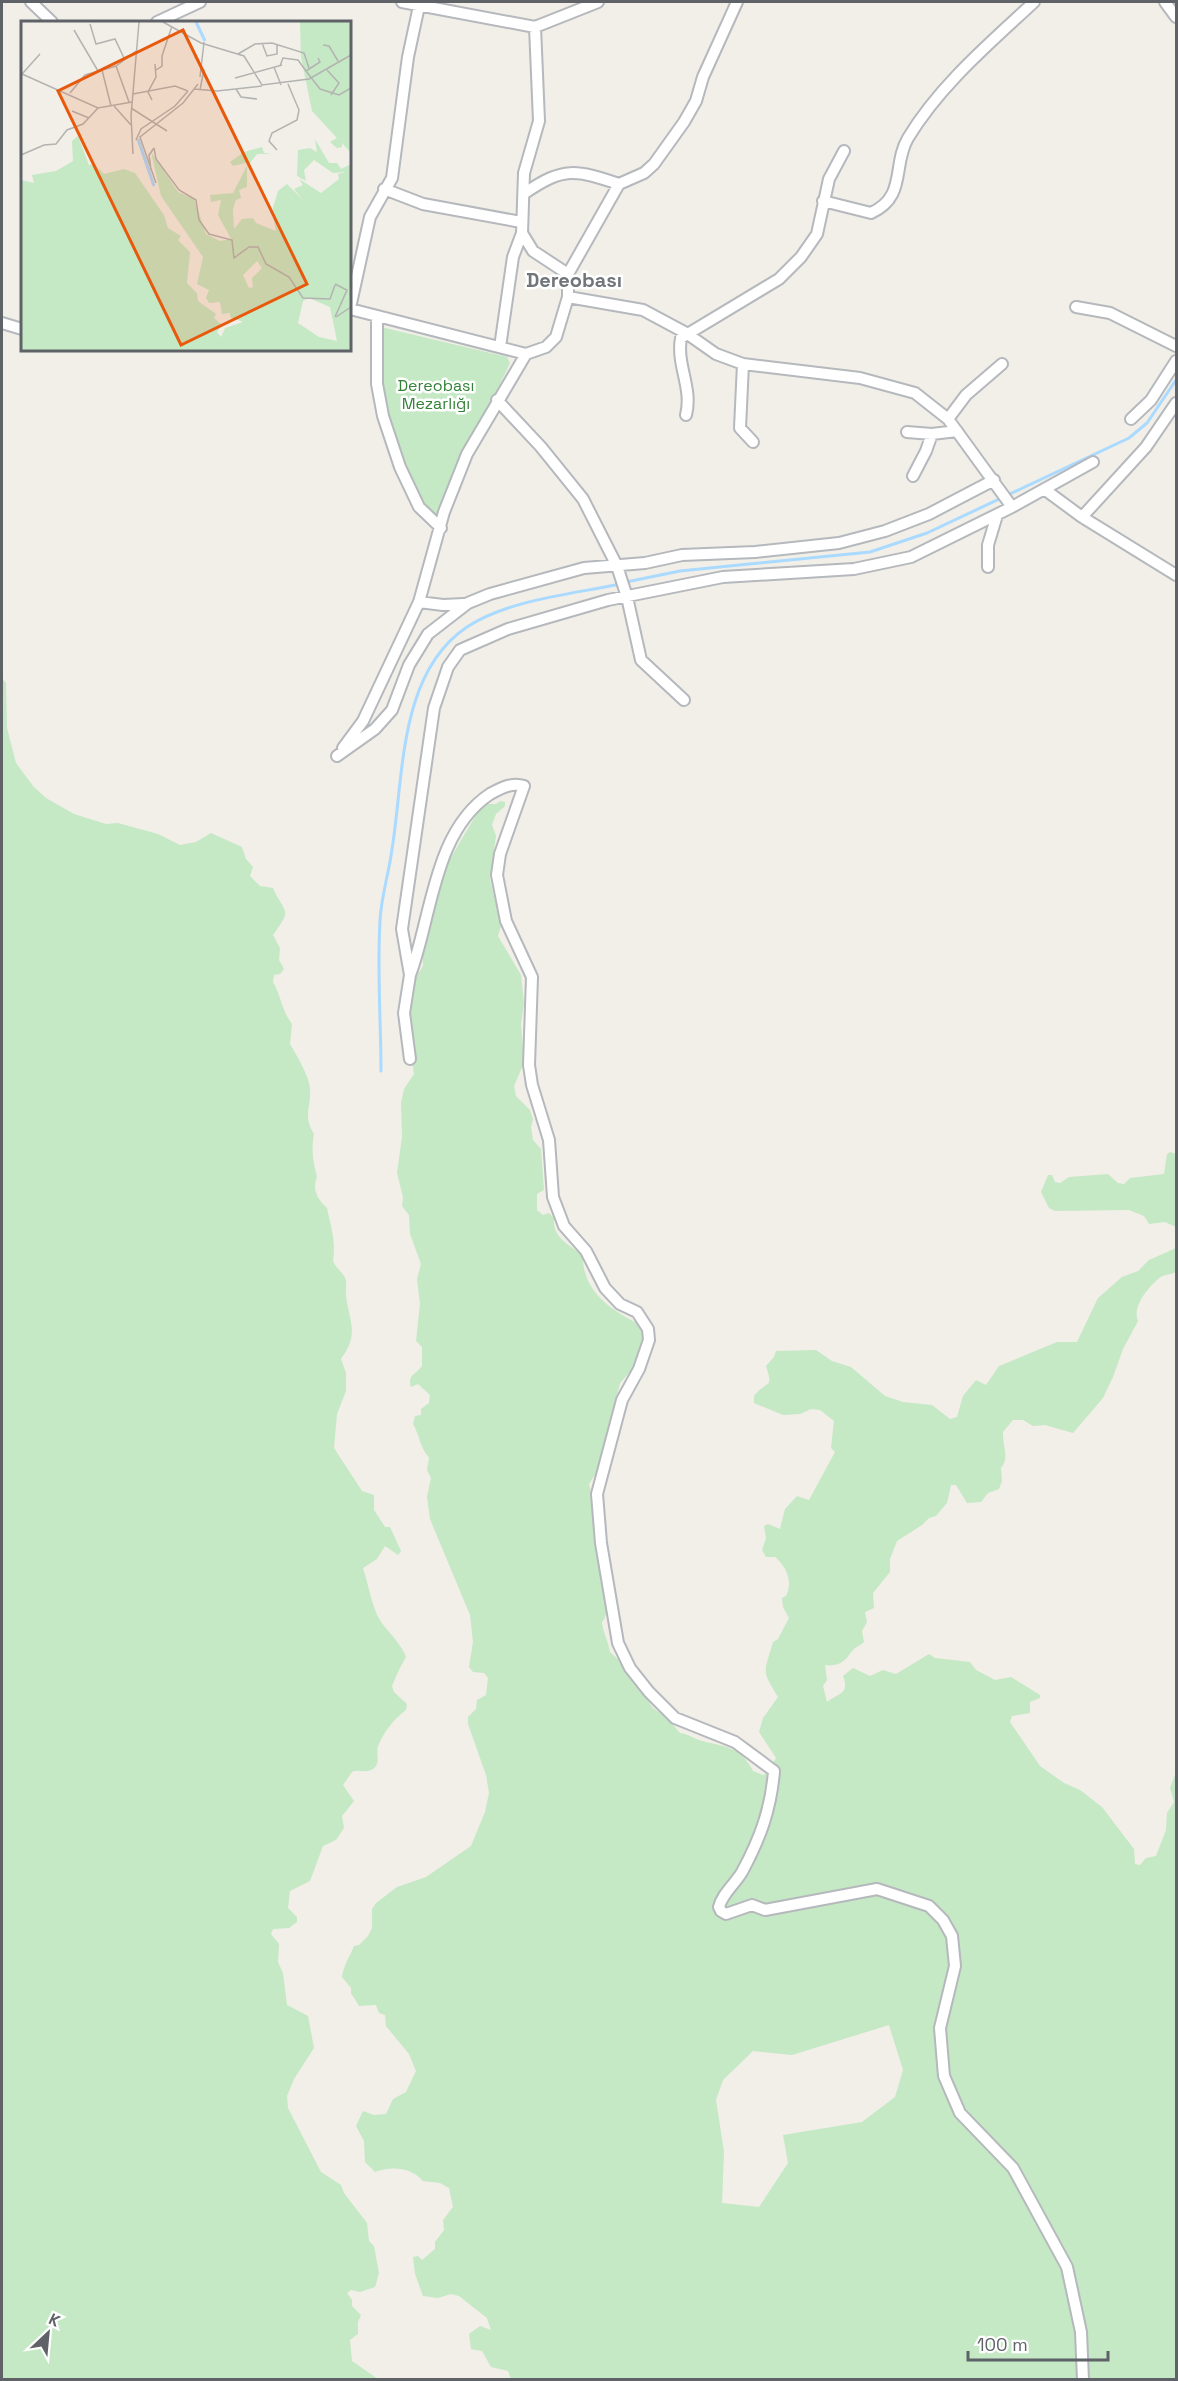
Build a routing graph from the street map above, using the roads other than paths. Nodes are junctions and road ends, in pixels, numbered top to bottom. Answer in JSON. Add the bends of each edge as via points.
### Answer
{"nodes":[{"id":1,"x":31,"y":2,"type":"edge"},
{"id":2,"x":200,"y":2,"type":"edge"},
{"id":3,"x":402,"y":2,"type":"edge"},
{"id":4,"x":598,"y":2,"type":"edge"},
{"id":5,"x":737,"y":2,"type":"edge"},
{"id":6,"x":1034,"y":2,"type":"edge"},
{"id":7,"x":1165,"y":2,"type":"edge"},
{"id":8,"x":419,"y":6,"type":"junction"},
{"id":9,"x":1176,"y":17,"type":"edge"},
{"id":10,"x":51,"y":21,"type":"edge"},
{"id":11,"x":159,"y":21,"type":"edge"},
{"id":12,"x":535,"y":27,"type":"junction"},
{"id":13,"x":844,"y":151,"type":"dead end"},
{"id":14,"x":619,"y":184,"type":"junction"},
{"id":15,"x":384,"y":189,"type":"junction"},
{"id":16,"x":525,"y":193,"type":"junction"},
{"id":17,"x":823,"y":201,"type":"junction"},
{"id":18,"x":521,"y":228,"type":"junction"},
{"id":19,"x":568,"y":274,"type":"junction"},
{"id":20,"x":567,"y":297,"type":"junction"},
{"id":21,"x":351,"y":304,"type":"edge"},
{"id":22,"x":1076,"y":307,"type":"dead end"},
{"id":23,"x":351,"y":309,"type":"edge"},
{"id":24,"x":377,"y":318,"type":"junction"},
{"id":25,"x":2,"y":323,"type":"edge"},
{"id":26,"x":21,"y":329,"type":"edge"},
{"id":27,"x":686,"y":333,"type":"junction"},
{"id":28,"x":1176,"y":346,"type":"edge"},
{"id":29,"x":500,"y":347,"type":"junction"},
{"id":30,"x":526,"y":354,"type":"junction"},
{"id":31,"x":1176,"y":361,"type":"edge"},
{"id":32,"x":743,"y":364,"type":"junction"},
{"id":33,"x":1002,"y":364,"type":"dead end"},
{"id":34,"x":497,"y":400,"type":"junction"},
{"id":35,"x":1176,"y":403,"type":"edge"},
{"id":36,"x":686,"y":415,"type":"dead end"},
{"id":37,"x":948,"y":419,"type":"junction"},
{"id":38,"x":1131,"y":419,"type":"dead end"},
{"id":39,"x":957,"y":431,"type":"junction"},
{"id":40,"x":907,"y":432,"type":"dead end"},
{"id":41,"x":932,"y":434,"type":"junction"},
{"id":42,"x":753,"y":442,"type":"dead end"},
{"id":43,"x":1093,"y":462,"type":"dead end"},
{"id":44,"x":913,"y":476,"type":"dead end"},
{"id":45,"x":994,"y":480,"type":"junction"},
{"id":46,"x":1044,"y":489,"type":"junction"},
{"id":47,"x":1012,"y":507,"type":"junction"},
{"id":48,"x":997,"y":515,"type":"junction"},
{"id":49,"x":1082,"y":517,"type":"junction"},
{"id":50,"x":441,"y":528,"type":"junction"},
{"id":51,"x":617,"y":566,"type":"junction"},
{"id":52,"x":988,"y":567,"type":"dead end"},
{"id":53,"x":1176,"y":575,"type":"edge"},
{"id":54,"x":627,"y":597,"type":"junction"},
{"id":55,"x":419,"y":602,"type":"junction"},
{"id":56,"x":468,"y":603,"type":"junction"},
{"id":57,"x":684,"y":700,"type":"dead end"},
{"id":58,"x":410,"y":975,"type":"junction"},
{"id":59,"x":410,"y":1059,"type":"dead end"},
{"id":60,"x":1083,"y":2379,"type":"edge"}],
"edges":[{"from":1,"to":10,"type":"street"},
{"from":2,"to":11,"type":"street"},
{"from":3,"to":8,"type":"street"},
{"from":4,"to":12,"type":"street"},
{"from":5,"to":14,"type":"street","via":[[684,122],[654,164]]},
{"from":6,"to":17,"type":"street","via":[[920,119],[906,141],[897,188],[888,199],[871,213]]},
{"from":7,"to":9,"type":"street"},
{"from":8,"to":12,"type":"street"},
{"from":8,"to":15,"type":"street","via":[[392,178]]},
{"from":12,"to":16,"type":"street","via":[[539,121],[527,155]]},
{"from":13,"to":17,"type":"street","via":[[829,178]]},
{"from":14,"to":16,"type":"street","via":[[588,174],[564,172]]},
{"from":14,"to":19,"type":"street"},
{"from":15,"to":18,"type":"street","via":[[423,204]]},
{"from":15,"to":21,"type":"street","via":[[370,217]]},
{"from":16,"to":18,"type":"street"},
{"from":17,"to":27,"type":"street","via":[[817,234],[810,247],[779,279]]},
{"from":18,"to":19,"type":"street","via":[[533,251]]},
{"from":18,"to":29,"type":"street"},
{"from":19,"to":20,"type":"street"},
{"from":20,"to":27,"type":"street","via":[[643,310]]},
{"from":20,"to":30,"type":"street","via":[[556,337],[546,347]]},
{"from":22,"to":28,"type":"street","via":[[1110,313]]},
{"from":23,"to":24,"type":"street"},
{"from":24,"to":29,"type":"street"},
{"from":24,"to":50,"type":"street","via":[[377,384],[383,416],[419,507]]},
{"from":25,"to":26,"type":"street"},
{"from":27,"to":32,"type":"street","via":[[716,354]]},
{"from":27,"to":36,"type":"street","via":[[679,351],[689,401]]},
{"from":29,"to":30,"type":"street"},
{"from":30,"to":34,"type":"street"},
{"from":31,"to":38,"type":"street","via":[[1151,400]]},
{"from":32,"to":37,"type":"street","via":[[871,381],[915,393]]},
{"from":32,"to":42,"type":"street","via":[[740,428]]},
{"from":33,"to":37,"type":"street","via":[[966,394]]},
{"from":34,"to":50,"type":"street","via":[[467,454]]},
{"from":34,"to":51,"type":"street","via":[[584,498]]},
{"from":35,"to":49,"type":"street","via":[[1146,447]]},
{"from":37,"to":39,"type":"street"},
{"from":39,"to":41,"type":"street"},
{"from":39,"to":45,"type":"street"},
{"from":40,"to":41,"type":"street"},
{"from":41,"to":44,"type":"street"},
{"from":43,"to":46,"type":"street"},
{"from":45,"to":47,"type":"street"},
{"from":45,"to":51,"type":"street","via":[[929,514],[839,543],[682,555]]},
{"from":46,"to":47,"type":"street"},
{"from":46,"to":49,"type":"street"},
{"from":47,"to":48,"type":"street"},
{"from":48,"to":52,"type":"street","via":[[988,545]]},
{"from":48,"to":54,"type":"street","via":[[910,557],[854,568],[723,577]]},
{"from":49,"to":53,"type":"street"},
{"from":50,"to":55,"type":"street"},
{"from":51,"to":54,"type":"street"},
{"from":51,"to":56,"type":"street","via":[[584,568]]},
{"from":54,"to":57,"type":"street","via":[[641,660]]},
{"from":54,"to":58,"type":"street","via":[[487,637],[460,650],[448,667],[428,738],[402,929]]},
{"from":55,"to":56,"type":"street"},
{"from":55,"to":56,"type":"street","via":[[363,721],[337,756],[375,729],[392,710],[409,665],[428,634]]},
{"from":58,"to":59,"type":"street","via":[[404,1013]]},
{"from":58,"to":60,"type":"street","via":[[434,881],[461,824],[473,808],[500,788],[524,786],[497,874],[506,921],[532,977],[529,1065],[549,1140],[553,1197],[564,1226],[586,1251],[605,1288],[620,1304],[637,1312],[648,1329],[649,1340],[622,1400],[597,1494],[621,1654],[649,1692],[675,1718],[735,1742],[774,1771],[771,1805],[764,1827],[737,1880],[723,1896],[719,1906],[722,1911],[726,1914],[752,1905],[765,1910],[877,1889],[929,1906],[943,1920],[952,1936],[955,1966],[940,2028],[944,2076],[960,2113],[1013,2168],[1067,2267],[1081,2332]]}]}
